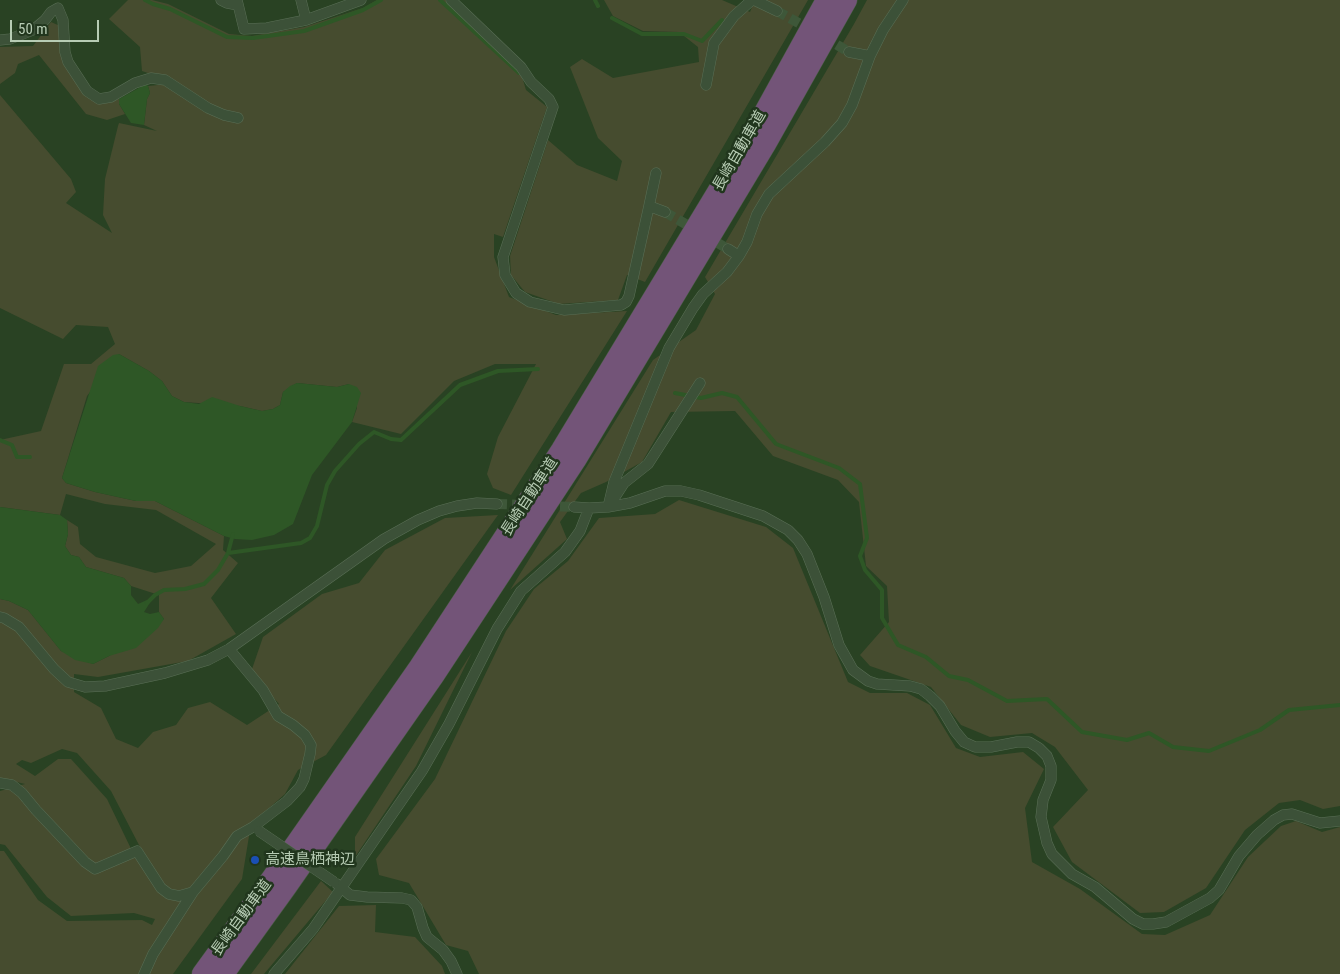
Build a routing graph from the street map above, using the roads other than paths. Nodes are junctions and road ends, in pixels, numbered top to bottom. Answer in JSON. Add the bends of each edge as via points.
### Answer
{"nodes":[{"id":1,"x":221,"y":0,"type":"edge"},
{"id":2,"x":301,"y":0,"type":"edge"},
{"id":3,"x":361,"y":0,"type":"edge"},
{"id":4,"x":450,"y":0,"type":"edge"},
{"id":5,"x":753,"y":0,"type":"edge"},
{"id":6,"x":826,"y":0,"type":"edge"},
{"id":7,"x":847,"y":0,"type":"edge"},
{"id":8,"x":903,"y":0,"type":"edge"},
{"id":9,"x":238,"y":2,"type":"edge"},
{"id":10,"x":56,"y":4,"type":"edge"},
{"id":11,"x":777,"y":10,"type":"tunnel mouth"},
{"id":12,"x":306,"y":20,"type":"junction"},
{"id":13,"x":0,"y":40,"type":"edge"},
{"id":14,"x":849,"y":52,"type":"tunnel mouth"},
{"id":15,"x":870,"y":56,"type":"junction"},
{"id":16,"x":706,"y":85,"type":"dead end"},
{"id":17,"x":238,"y":118,"type":"dead end"},
{"id":18,"x":656,"y":173,"type":"dead end"},
{"id":19,"x":649,"y":206,"type":"junction"},
{"id":20,"x":665,"y":212,"type":"tunnel mouth"},
{"id":21,"x":728,"y":249,"type":"tunnel mouth"},
{"id":22,"x":739,"y":256,"type":"junction"},
{"id":23,"x":700,"y":383,"type":"dead end"},
{"id":24,"x":497,"y":504,"type":"tunnel mouth"},
{"id":25,"x":574,"y":507,"type":"tunnel mouth"},
{"id":26,"x":608,"y":507,"type":"junction"},
{"id":27,"x":589,"y":508,"type":"junction"},
{"id":28,"x":0,"y":616,"type":"edge"},
{"id":29,"x":229,"y":649,"type":"junction"},
{"id":30,"x":0,"y":783,"type":"edge"},
{"id":31,"x":1340,"y":821,"type":"edge"},
{"id":32,"x":256,"y":829,"type":"junction"},
{"id":33,"x":338,"y":885,"type":"junction"},
{"id":34,"x":192,"y":892,"type":"junction"},
{"id":35,"x":144,"y":974,"type":"edge"},
{"id":36,"x":202,"y":974,"type":"edge"},
{"id":37,"x":224,"y":974,"type":"edge"},
{"id":38,"x":274,"y":974,"type":"edge"},
{"id":39,"x":457,"y":974,"type":"edge"}],
"edges":[{"from":1,"to":9,"type":"street"},
{"from":2,"to":12,"type":"street"},
{"from":3,"to":12,"type":"street"},
{"from":4,"to":19,"type":"street","via":[[521,67],[553,107],[503,258],[505,275],[516,293],[530,302],[564,310],[626,302]]},
{"from":5,"to":11,"type":"street"},
{"from":5,"to":16,"type":"street","via":[[734,16],[714,43]]},
{"from":6,"to":36,"type":"highway","name":"長崎自動車道","via":[[751,136],[561,450],[419,667]]},
{"from":7,"to":37,"type":"highway","name":"長崎自動車道","via":[[766,144],[576,460],[434,676]]},
{"from":8,"to":15,"type":"street"},
{"from":9,"to":12,"type":"street","via":[[244,29]]},
{"from":10,"to":13,"type":"street","via":[[33,30]]},
{"from":10,"to":17,"type":"street","via":[[63,20],[68,62],[87,91],[99,100],[111,98],[134,83],[151,78],[166,80],[208,108]]},
{"from":14,"to":15,"type":"street"},
{"from":15,"to":22,"type":"street","via":[[842,123],[769,194],[756,214]]},
{"from":18,"to":19,"type":"street"},
{"from":19,"to":20,"type":"street"},
{"from":21,"to":22,"type":"street"},
{"from":22,"to":26,"type":"street","via":[[703,294],[669,348],[614,482]]},
{"from":23,"to":26,"type":"street","via":[[648,464],[624,483]]},
{"from":24,"to":29,"type":"street","via":[[457,506],[418,520],[384,539]]},
{"from":25,"to":27,"type":"street"},
{"from":26,"to":27,"type":"street"},
{"from":26,"to":31,"type":"street","via":[[665,491],[681,492],[762,516],[788,530],[807,554],[839,646],[854,670],[877,684],[921,689],[940,706],[964,742],[975,747],[1029,742],[1039,748],[1051,766],[1051,780],[1043,800],[1041,817],[1052,854],[1072,874],[1095,887],[1143,924],[1166,922],[1210,898],[1257,835],[1282,815],[1292,814],[1320,823]]},
{"from":27,"to":33,"type":"street","via":[[580,532],[565,552],[521,591],[497,629],[422,772]]},
{"from":28,"to":29,"type":"street","via":[[19,627],[68,682],[85,688],[118,684],[188,667]]},
{"from":29,"to":32,"type":"street","via":[[263,690],[278,716],[305,735],[311,745],[300,788]]},
{"from":30,"to":34,"type":"street","via":[[12,784],[22,793],[95,869],[137,851],[169,894],[179,896]]},
{"from":32,"to":33,"type":"street","bridge":true},
{"from":32,"to":34,"type":"street","via":[[237,836]]},
{"from":33,"to":38,"type":"street","via":[[313,929]]},
{"from":33,"to":39,"type":"street","via":[[350,895],[411,900],[417,907],[427,937],[443,950]]},
{"from":34,"to":35,"type":"street"}]}
